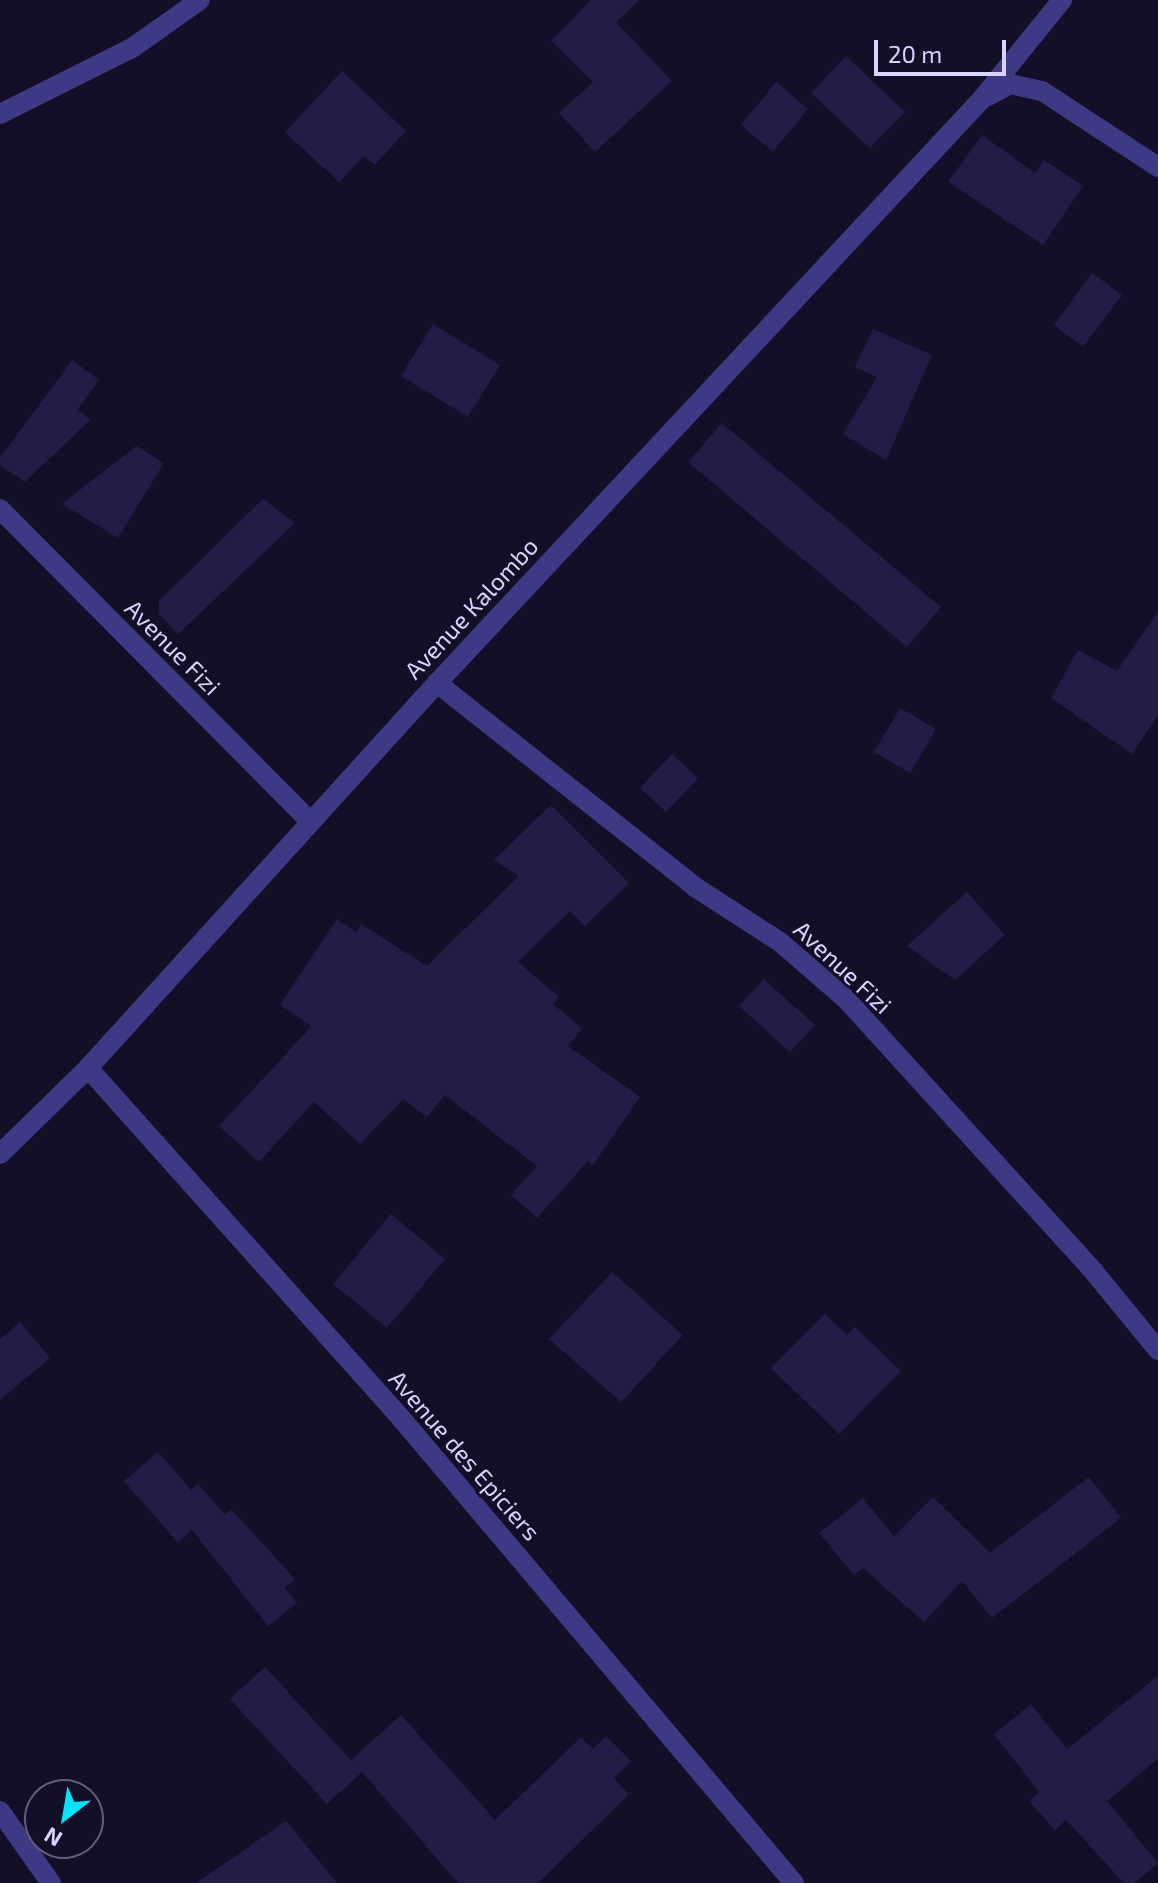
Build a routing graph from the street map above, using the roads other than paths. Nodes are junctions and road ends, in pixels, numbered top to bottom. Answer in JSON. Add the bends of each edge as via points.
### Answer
{"nodes":[{"id":1,"x":200,"y":0,"type":"edge"},
{"id":2,"x":1062,"y":0,"type":"edge"},
{"id":3,"x":981,"y":100,"type":"junction"},
{"id":4,"x":0,"y":114,"type":"edge"},
{"id":5,"x":1158,"y":167,"type":"edge"},
{"id":6,"x":0,"y":509,"type":"edge"},
{"id":7,"x":437,"y":683,"type":"junction"},
{"id":8,"x":310,"y":821,"type":"junction"},
{"id":9,"x":88,"y":1068,"type":"junction"},
{"id":10,"x":0,"y":1154,"type":"edge"},
{"id":11,"x":1158,"y":1350,"type":"edge"},
{"id":12,"x":0,"y":1811,"type":"edge"},
{"id":13,"x":51,"y":1883,"type":"edge"},
{"id":14,"x":794,"y":1883,"type":"edge"}],
"edges":[{"from":1,"to":4,"type":"street","via":[[132,48]]},
{"from":2,"to":3,"type":"street","name":"Avenue Kalombo"},
{"from":3,"to":5,"type":"street","via":[[1011,84],[1042,91]]},
{"from":3,"to":7,"type":"street","name":"Avenue Kalombo"},
{"from":6,"to":8,"type":"street","name":"Avenue Fizi"},
{"from":7,"to":8,"type":"street","name":"Avenue Kalombo"},
{"from":7,"to":11,"type":"street","name":"Avenue Fizi","via":[[683,878],[780,942],[846,999]]},
{"from":8,"to":9,"type":"street","name":"Avenue Kalombo"},
{"from":9,"to":10,"type":"street","name":"Avenue Kalombo"},
{"from":9,"to":14,"type":"street","name":"Avenue des Epiciers","via":[[400,1417]]},
{"from":12,"to":13,"type":"street"}]}
